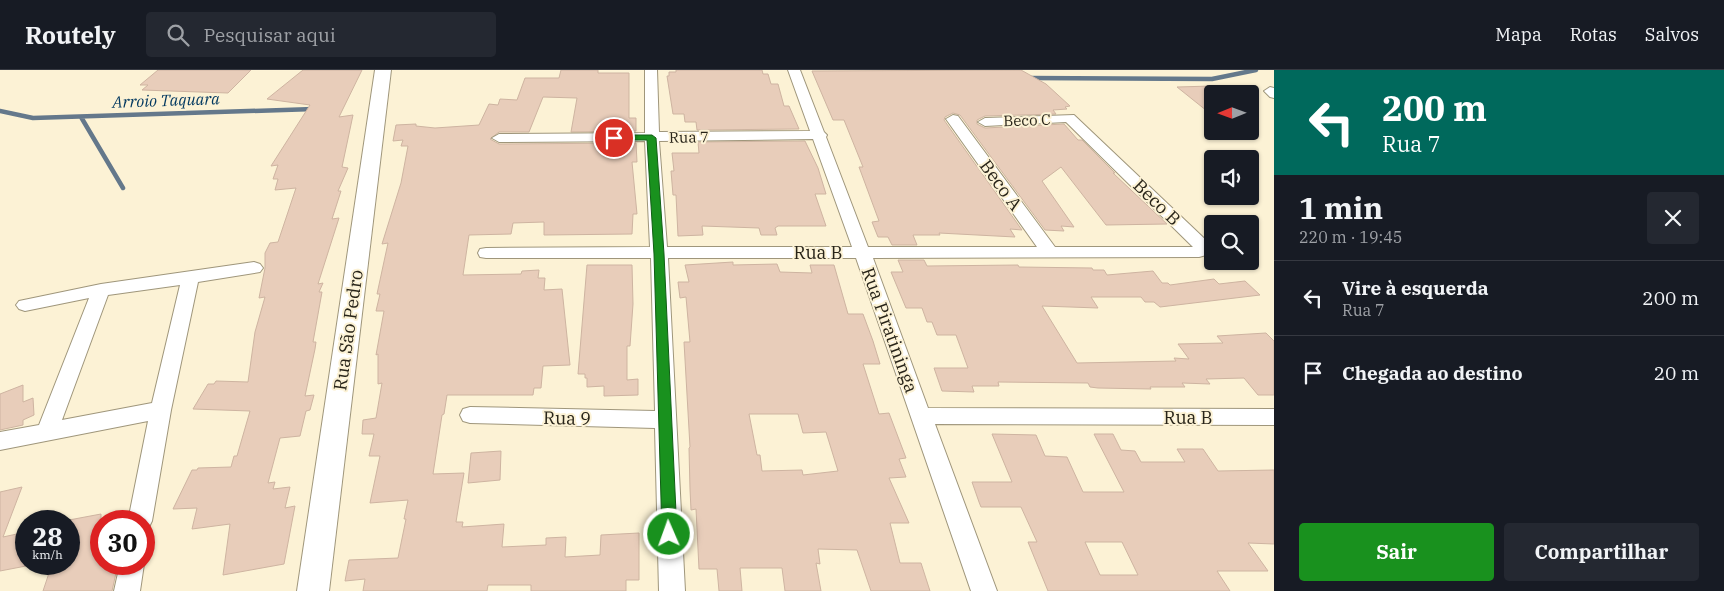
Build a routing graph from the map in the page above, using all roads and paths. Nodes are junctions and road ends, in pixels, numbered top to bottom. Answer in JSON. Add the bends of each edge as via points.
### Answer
{"nodes":[{"id":1,"x":383,"y":70,"type":"edge"},
{"id":2,"x":651,"y":70,"type":"edge"},
{"id":3,"x":794,"y":70,"type":"edge"},
{"id":4,"x":1069,"y":118,"type":"joint"},
{"id":5,"x":953,"y":119,"type":"dead end"},
{"id":6,"x":985,"y":122,"type":"dead end"},
{"id":7,"x":820,"y":135,"type":"junction"},
{"id":8,"x":499,"y":138,"type":"dead end"},
{"id":9,"x":652,"y":138,"type":"junction"},
{"id":10,"x":1150,"y":251,"type":"joint"},
{"id":11,"x":862,"y":252,"type":"junction"},
{"id":12,"x":1049,"y":252,"type":"junction"},
{"id":13,"x":486,"y":253,"type":"dead end"},
{"id":14,"x":659,"y":254,"type":"junction"},
{"id":15,"x":254,"y":268,"type":"dead end"},
{"id":16,"x":190,"y":277,"type":"junction"},
{"id":17,"x":101,"y":290,"type":"junction"},
{"id":18,"x":25,"y":305,"type":"dead end"},
{"id":19,"x":161,"y":410,"type":"junction"},
{"id":20,"x":470,"y":415,"type":"dead end"},
{"id":21,"x":921,"y":416,"type":"junction"},
{"id":22,"x":1274,"y":417,"type":"edge"},
{"id":23,"x":665,"y":420,"type":"junction"},
{"id":24,"x":47,"y":432,"type":"junction"},
{"id":25,"x":0,"y":441,"type":"edge"},
{"id":26,"x":142,"y":510,"type":"edge"},
{"id":27,"x":130,"y":575,"type":"edge"},
{"id":28,"x":126,"y":591,"type":"edge"},
{"id":29,"x":313,"y":591,"type":"edge"},
{"id":30,"x":672,"y":591,"type":"edge"},
{"id":31,"x":984,"y":591,"type":"edge"}],
"edges":[{"from":1,"to":29,"type":"street","name":"Rua São Pedro"},
{"from":2,"to":9,"type":"street"},
{"from":3,"to":7,"type":"street","name":"Rua Piratininga"},
{"from":4,"to":6,"type":"street","name":"Beco C"},
{"from":4,"to":10,"type":"street","name":"Beco B","via":[[1204,250]]},
{"from":5,"to":12,"type":"street","name":"Beco A"},
{"from":7,"to":9,"type":"street","name":"Rua 7"},
{"from":7,"to":11,"type":"street","name":"Rua Piratininga"},
{"from":8,"to":9,"type":"street","name":"Rua 7"},
{"from":9,"to":14,"type":"street"},
{"from":10,"to":12,"type":"street","name":"Rua B"},
{"from":11,"to":12,"type":"street","name":"Rua B"},
{"from":11,"to":14,"type":"street","name":"Rua B"},
{"from":11,"to":21,"type":"street","name":"Rua Piratininga"},
{"from":13,"to":14,"type":"street","name":"Rua B"},
{"from":14,"to":23,"type":"street"},
{"from":15,"to":16,"type":"street"},
{"from":16,"to":17,"type":"street"},
{"from":16,"to":19,"type":"street"},
{"from":17,"to":18,"type":"street"},
{"from":17,"to":24,"type":"street"},
{"from":19,"to":24,"type":"street"},
{"from":19,"to":26,"type":"street"},
{"from":20,"to":23,"type":"street","name":"Rua 9"},
{"from":21,"to":22,"type":"street","name":"Rua B"},
{"from":21,"to":31,"type":"street","name":"Rua Piratininga"},
{"from":23,"to":30,"type":"street"},
{"from":24,"to":25,"type":"street"},
{"from":27,"to":28,"type":"street"}]}
